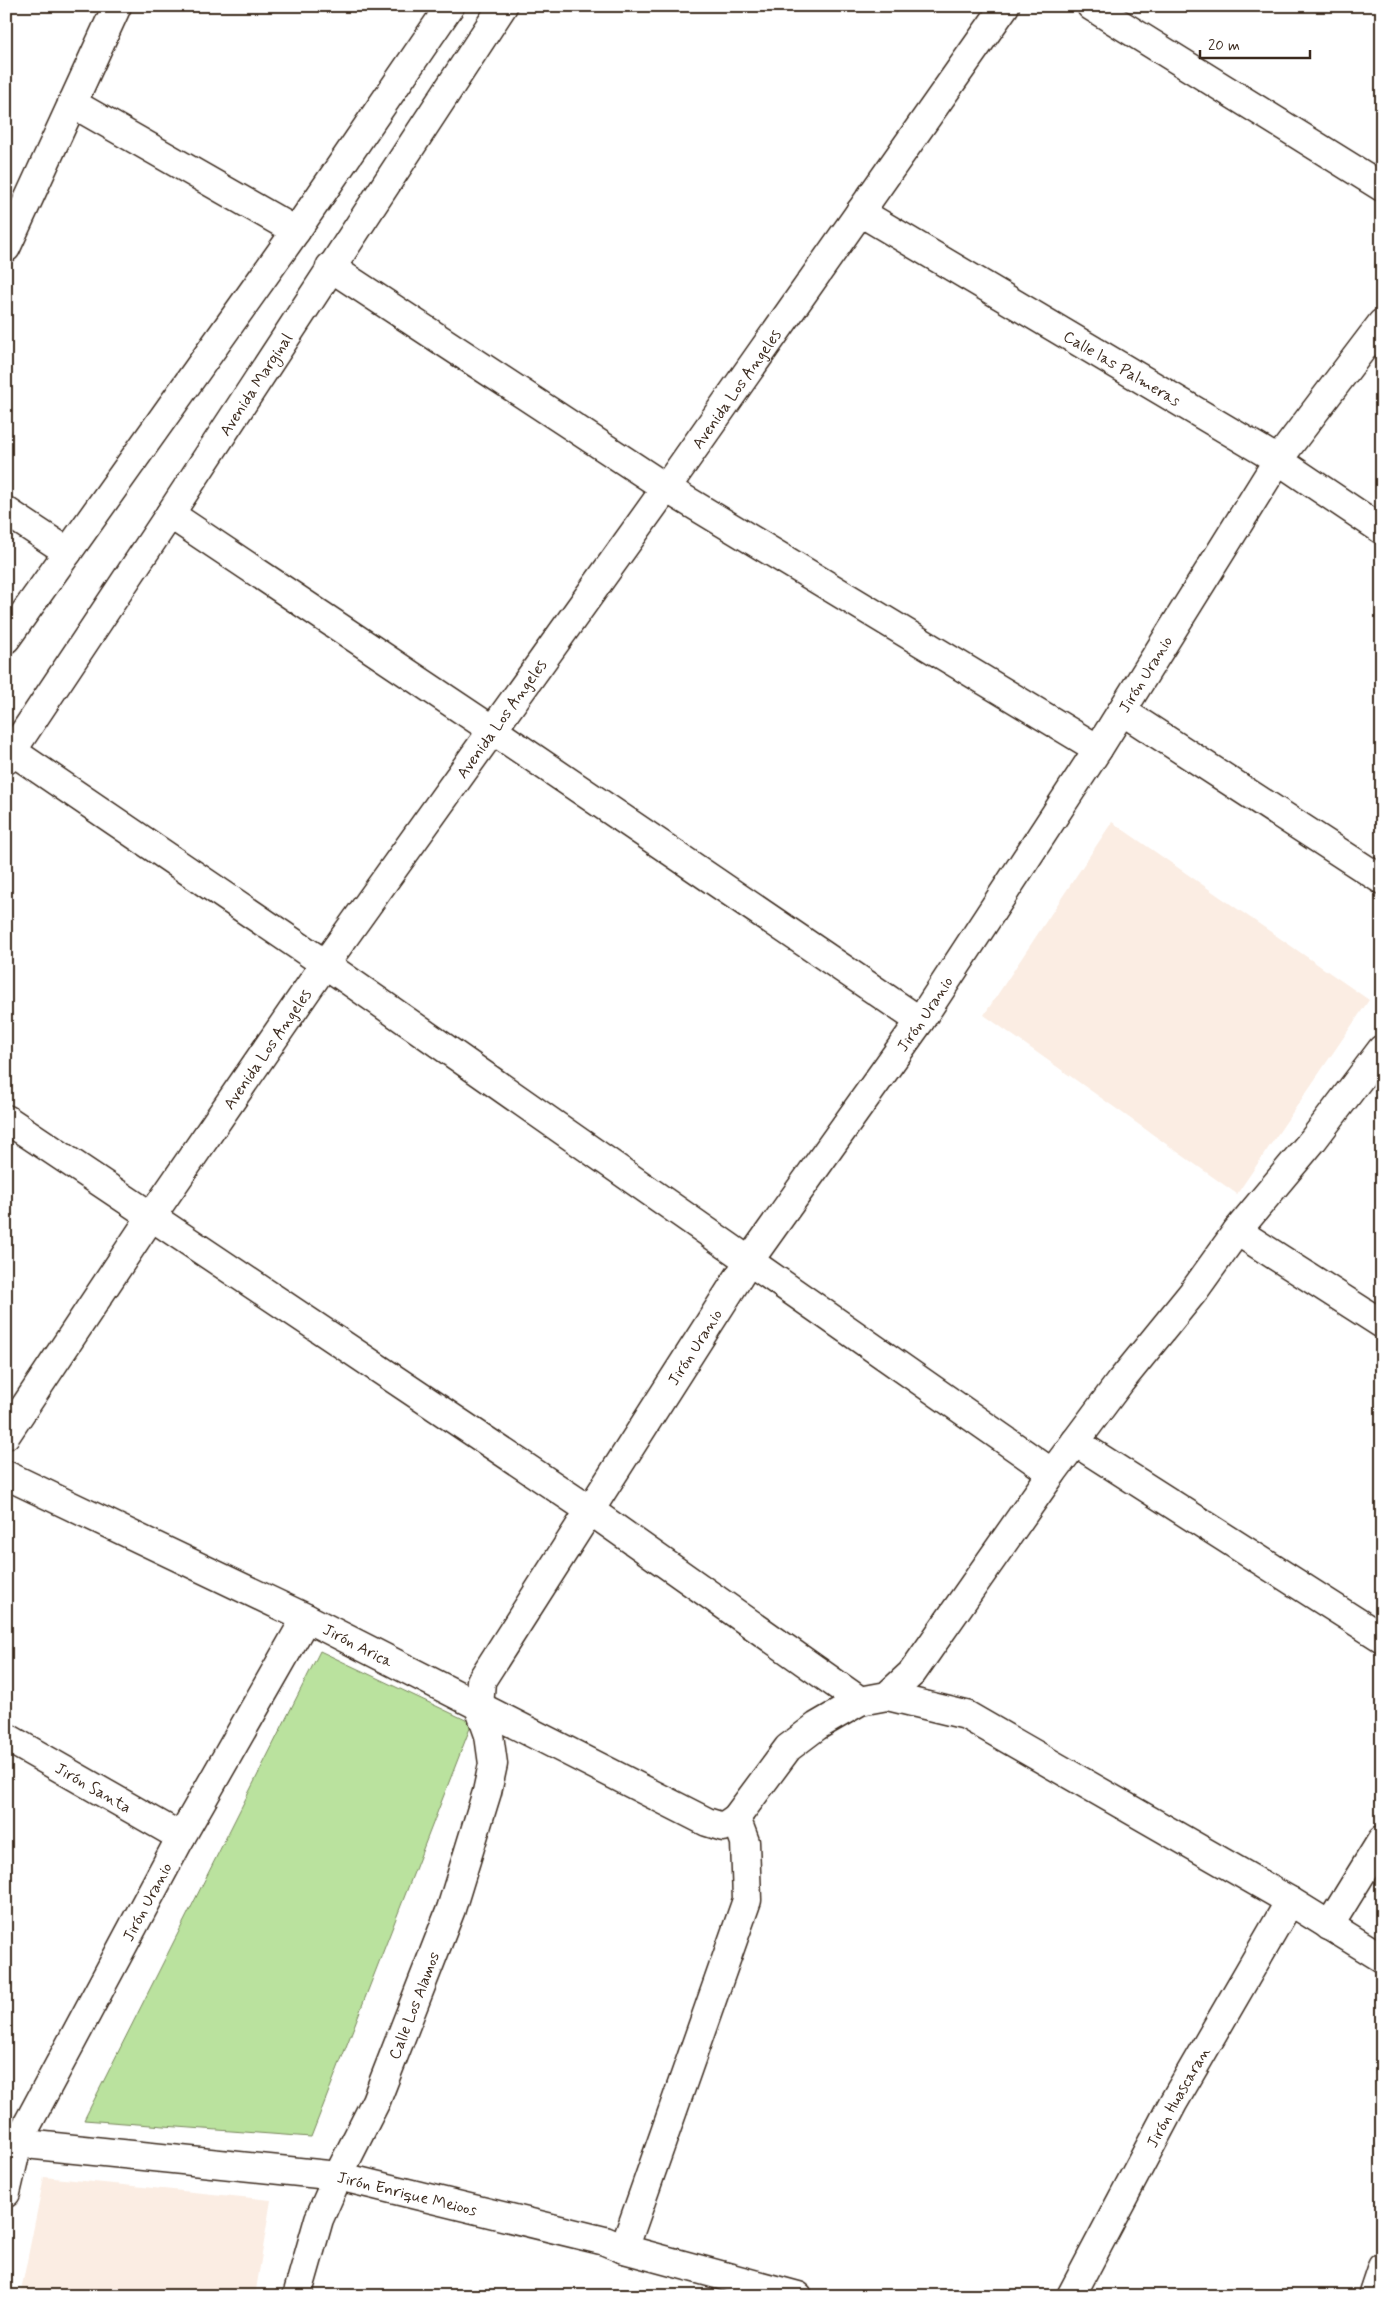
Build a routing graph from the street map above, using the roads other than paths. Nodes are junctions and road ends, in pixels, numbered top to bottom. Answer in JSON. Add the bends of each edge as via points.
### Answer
{"nodes":[{"id":1,"x":117,"y":6,"type":"edge"},
{"id":2,"x":450,"y":6,"type":"edge"},
{"id":3,"x":503,"y":6,"type":"edge"},
{"id":4,"x":1005,"y":6,"type":"edge"},
{"id":5,"x":1091,"y":6,"type":"edge"},
{"id":6,"x":72,"y":103,"type":"junction"},
{"id":7,"x":1382,"y":187,"type":"edge"},
{"id":8,"x":860,"y":212,"type":"junction"},
{"id":9,"x":296,"y":231,"type":"junction"},
{"id":10,"x":6,"y":248,"type":"edge"},
{"id":11,"x":330,"y":267,"type":"junction"},
{"id":12,"x":1382,"y":323,"type":"edge"},
{"id":13,"x":1278,"y":460,"type":"junction"},
{"id":14,"x":666,"y":488,"type":"junction"},
{"id":15,"x":6,"y":511,"type":"edge"},
{"id":16,"x":170,"y":514,"type":"junction"},
{"id":17,"x":1382,"y":530,"type":"edge"},
{"id":18,"x":68,"y":552,"type":"junction"},
{"id":19,"x":6,"y":639,"type":"edge"},
{"id":20,"x":1122,"y":711,"type":"junction"},
{"id":21,"x":494,"y":731,"type":"junction"},
{"id":22,"x":1098,"y":749,"type":"junction"},
{"id":23,"x":9,"y":755,"type":"edge"},
{"id":24,"x":1382,"y":880,"type":"edge"},
{"id":25,"x":325,"y":964,"type":"junction"},
{"id":26,"x":920,"y":1021,"type":"junction"},
{"id":27,"x":1382,"y":1049,"type":"edge"},
{"id":28,"x":6,"y":1119,"type":"edge"},
{"id":29,"x":151,"y":1217,"type":"junction"},
{"id":30,"x":1237,"y":1231,"type":"junction"},
{"id":31,"x":749,"y":1261,"type":"junction"},
{"id":32,"x":1382,"y":1324,"type":"edge"},
{"id":33,"x":6,"y":1435,"type":"edge"},
{"id":34,"x":1075,"y":1442,"type":"junction"},
{"id":35,"x":1052,"y":1473,"type":"junction"},
{"id":36,"x":6,"y":1475,"type":"edge"},
{"id":37,"x":591,"y":1511,"type":"junction"},
{"id":38,"x":306,"y":1618,"type":"junction"},
{"id":39,"x":1382,"y":1638,"type":"edge"},
{"id":40,"x":887,"y":1696,"type":"junction"},
{"id":41,"x":860,"y":1701,"type":"junction"},
{"id":42,"x":479,"y":1707,"type":"junction"},
{"id":43,"x":6,"y":1737,"type":"edge"},
{"id":44,"x":736,"y":1818,"type":"junction"},
{"id":45,"x":181,"y":1837,"type":"junction"},
{"id":46,"x":1382,"y":1840,"type":"edge"},
{"id":47,"x":1290,"y":1901,"type":"junction"},
{"id":48,"x":1328,"y":1926,"type":"junction"},
{"id":49,"x":1382,"y":1958,"type":"edge"},
{"id":50,"x":12,"y":2142,"type":"edge"},
{"id":51,"x":338,"y":2176,"type":"junction"},
{"id":52,"x":6,"y":2193,"type":"edge"},
{"id":53,"x":624,"y":2249,"type":"junction"},
{"id":54,"x":1382,"y":2266,"type":"edge"},
{"id":55,"x":297,"y":2296,"type":"edge"},
{"id":56,"x":798,"y":2296,"type":"edge"},
{"id":57,"x":1071,"y":2296,"type":"edge"},
{"id":58,"x":1372,"y":2296,"type":"edge"}],
"edges":[{"from":1,"to":6,"type":"street"},
{"from":2,"to":9,"type":"street"},
{"from":3,"to":11,"type":"street","name":"Avenida Marginal"},
{"from":4,"to":8,"type":"street","name":"Avenida Los Angeles"},
{"from":5,"to":7,"type":"street"},
{"from":6,"to":9,"type":"street"},
{"from":6,"to":10,"type":"street"},
{"from":8,"to":13,"type":"street","name":"Calle las Palmeras"},
{"from":8,"to":14,"type":"street","name":"Avenida Los Angeles"},
{"from":9,"to":18,"type":"street"},
{"from":11,"to":14,"type":"street"},
{"from":11,"to":16,"type":"street","name":"Avenida Marginal"},
{"from":12,"to":13,"type":"street","name":"Jirón Uranio"},
{"from":13,"to":17,"type":"street","name":"Calle las Palmeras"},
{"from":13,"to":20,"type":"street","name":"Jirón Uranio"},
{"from":14,"to":21,"type":"street","name":"Avenida Los Angeles"},
{"from":14,"to":22,"type":"street"},
{"from":15,"to":18,"type":"street"},
{"from":16,"to":21,"type":"street"},
{"from":16,"to":23,"type":"street","name":"Avenida Marginal"},
{"from":18,"to":19,"type":"street"},
{"from":20,"to":22,"type":"street","name":"Jirón Uranio"},
{"from":20,"to":24,"type":"street"},
{"from":21,"to":25,"type":"street","name":"Avenida Los Angeles"},
{"from":21,"to":26,"type":"street"},
{"from":22,"to":26,"type":"street","name":"Jirón Uranio"},
{"from":23,"to":25,"type":"street"},
{"from":25,"to":29,"type":"street","name":"Avenida Los Angeles"},
{"from":25,"to":31,"type":"street"},
{"from":26,"to":31,"type":"street","name":"Jirón Uranio"},
{"from":27,"to":30,"type":"street"},
{"from":28,"to":29,"type":"street"},
{"from":29,"to":33,"type":"street","name":"Avenida Los Angeles"},
{"from":29,"to":37,"type":"street"},
{"from":30,"to":32,"type":"street"},
{"from":30,"to":34,"type":"street"},
{"from":31,"to":35,"type":"street"},
{"from":31,"to":37,"type":"street","name":"Jirón Uranio"},
{"from":34,"to":35,"type":"street"},
{"from":34,"to":39,"type":"street"},
{"from":35,"to":40,"type":"street","via":[[912,1673]]},
{"from":36,"to":38,"type":"street","name":"Jirón Arica"},
{"from":37,"to":41,"type":"street"},
{"from":37,"to":42,"type":"street","name":"Jirón Uranio","via":[[481,1681]]},
{"from":38,"to":42,"type":"street","name":"Jirón Arica"},
{"from":38,"to":45,"type":"street","name":"Jirón Uranio"},
{"from":40,"to":41,"type":"street"},
{"from":40,"to":47,"type":"street","via":[[966,1715]]},
{"from":41,"to":44,"type":"street","via":[[817,1726],[788,1748]]},
{"from":42,"to":44,"type":"street","name":"Jirón Arica","via":[[707,1822],[722,1827]]},
{"from":42,"to":51,"type":"street","name":"Calle Los Alamos","via":[[489,1735],[493,1764],[452,1909],[376,2101]]},
{"from":43,"to":45,"type":"street","name":"Jirón Santa"},
{"from":44,"to":53,"type":"street","via":[[744,1842],[747,1900]]},
{"from":45,"to":50,"type":"street","name":"Jirón Uranio"},
{"from":46,"to":48,"type":"street"},
{"from":47,"to":48,"type":"street"},
{"from":47,"to":57,"type":"street","name":"Jirón Huascaran","via":[[1173,2103]]},
{"from":48,"to":49,"type":"street"},
{"from":50,"to":51,"type":"street","name":"Jirón Enrique Meioos"},
{"from":50,"to":52,"type":"street","name":"Jirón Uranio"},
{"from":51,"to":53,"type":"street","name":"Jirón Enrique Meioos","via":[[605,2241]]},
{"from":51,"to":55,"type":"street","name":"Calle Los Alamos","via":[[319,2219]]},
{"from":53,"to":56,"type":"street","name":"Jirón Enrique Meioos"},
{"from":54,"to":58,"type":"street"}]}
